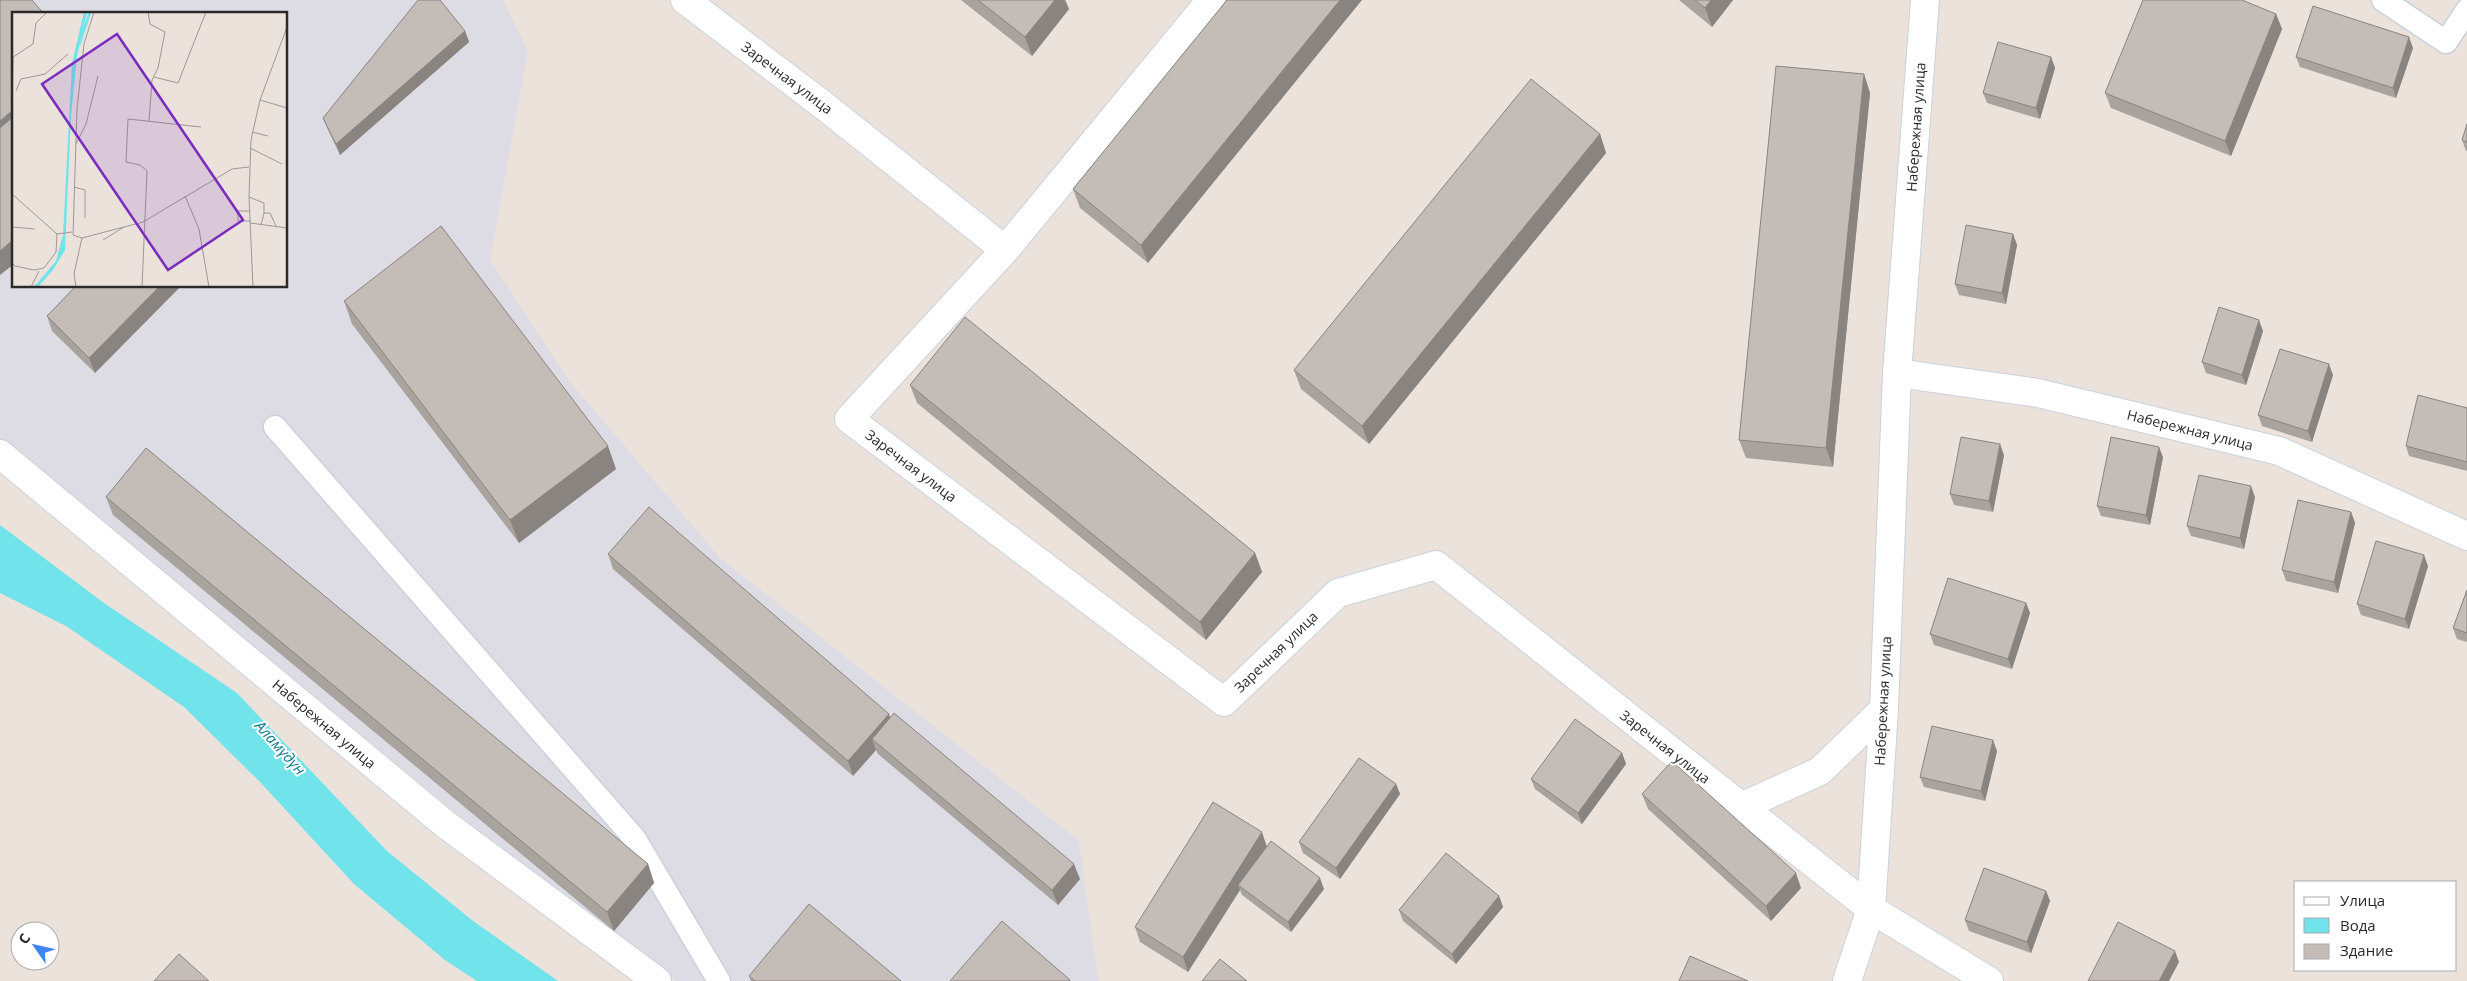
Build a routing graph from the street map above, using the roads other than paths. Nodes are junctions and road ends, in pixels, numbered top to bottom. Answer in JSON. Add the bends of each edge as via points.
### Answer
{"nodes":[{"id":1,"x":685,"y":0,"type":"edge"},
{"id":2,"x":1211,"y":0,"type":"edge"},
{"id":3,"x":1925,"y":0,"type":"edge"},
{"id":4,"x":2383,"y":0,"type":"edge"},
{"id":5,"x":2467,"y":10,"type":"edge"},
{"id":6,"x":1004,"y":250,"type":"junction"},
{"id":7,"x":1897,"y":373,"type":"junction"},
{"id":8,"x":275,"y":426,"type":"dead end"},
{"id":9,"x":0,"y":454,"type":"edge"},
{"id":10,"x":2467,"y":536,"type":"edge"},
{"id":11,"x":1884,"y":709,"type":"junction"},
{"id":12,"x":1741,"y":807,"type":"junction"},
{"id":13,"x":1870,"y":909,"type":"junction"},
{"id":14,"x":657,"y":981,"type":"edge"},
{"id":15,"x":719,"y":981,"type":"edge"},
{"id":16,"x":1848,"y":981,"type":"edge"},
{"id":17,"x":1989,"y":981,"type":"edge"}],
"edges":[{"from":1,"to":6,"type":"street","name":"Заречная улица"},
{"from":2,"to":6,"type":"street","name":"Заречная улица"},
{"from":3,"to":7,"type":"street","name":"Набережная улица"},
{"from":4,"to":5,"type":"lane","via":[[2446,42]]},
{"from":6,"to":12,"type":"street","name":"Заречная улица","via":[[849,419],[1224,702],[1338,593],[1436,565]]},
{"from":7,"to":10,"type":"street","name":"Набережная улица","via":[[2038,393],[2279,452]]},
{"from":7,"to":11,"type":"street","name":"Набережная улица"},
{"from":8,"to":15,"type":"lane","via":[[635,839]]},
{"from":9,"to":14,"type":"street","name":"Набережная улица","via":[[445,824]]},
{"from":11,"to":12,"type":"street","via":[[1820,771]]},
{"from":11,"to":13,"type":"street","name":"Набережная улица"},
{"from":12,"to":13,"type":"street","name":"Заречная улица"},
{"from":13,"to":16,"type":"street","name":"Набережная улица"},
{"from":13,"to":17,"type":"street"}]}
